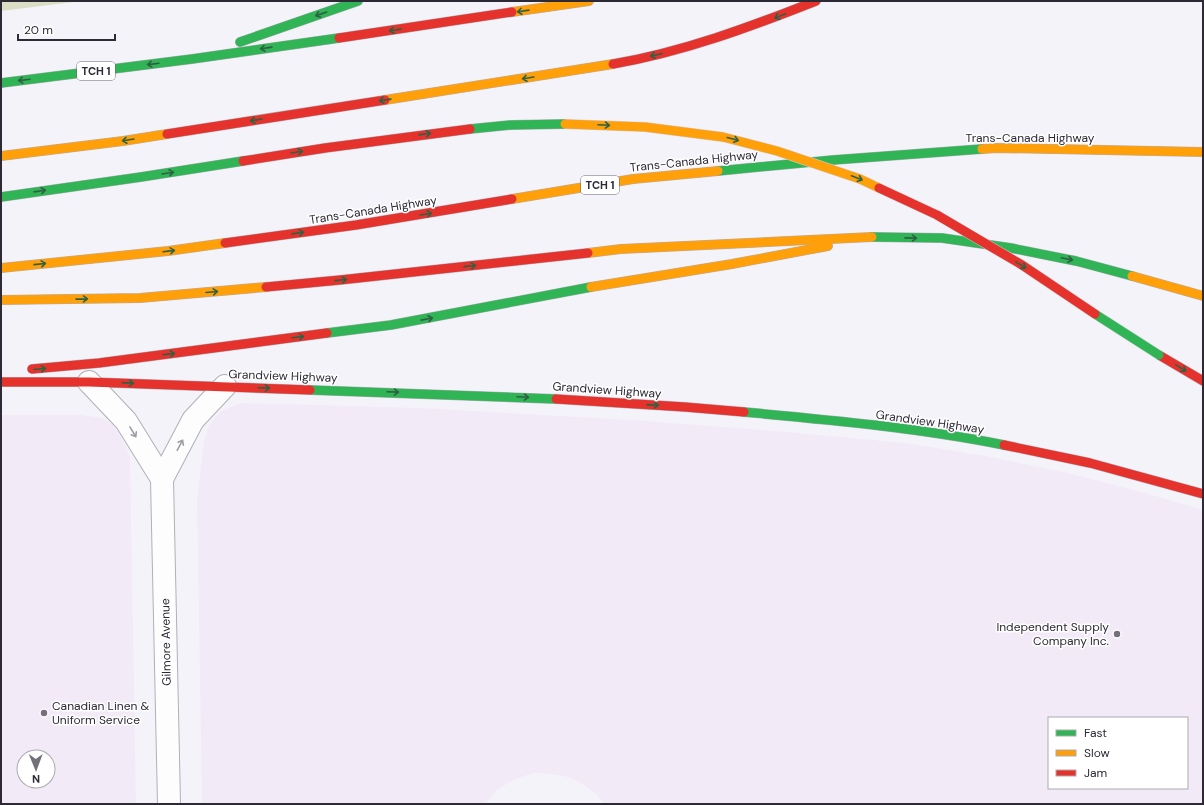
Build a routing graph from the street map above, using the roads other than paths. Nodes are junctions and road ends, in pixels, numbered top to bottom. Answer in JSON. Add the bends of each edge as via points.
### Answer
{"nodes":[{"id":1,"x":358,"y":1,"type":"edge"},
{"id":2,"x":590,"y":1,"type":"edge"},
{"id":3,"x":816,"y":1,"type":"edge"},
{"id":4,"x":192,"y":59,"type":"junction"},
{"id":5,"x":1,"y":83,"type":"edge"},
{"id":6,"x":1203,"y":152,"type":"edge"},
{"id":7,"x":1,"y":156,"type":"edge"},
{"id":8,"x":1,"y":197,"type":"edge"},
{"id":9,"x":872,"y":237,"type":"junction"},
{"id":10,"x":1,"y":268,"type":"edge"},
{"id":11,"x":1203,"y":296,"type":"edge"},
{"id":12,"x":1,"y":300,"type":"edge"},
{"id":13,"x":24,"y":370,"type":"dead end"},
{"id":14,"x":1203,"y":381,"type":"edge"},
{"id":15,"x":1,"y":382,"type":"edge"},
{"id":16,"x":89,"y":382,"type":"junction"},
{"id":17,"x":225,"y":386,"type":"junction"},
{"id":18,"x":162,"y":479,"type":"junction"},
{"id":19,"x":1203,"y":494,"type":"edge"},
{"id":20,"x":169,"y":804,"type":"edge"}],
"edges":[{"from":1,"to":4,"type":"main road","one_way":true},
{"from":2,"to":4,"type":"main road","number":"TCH 1","one_way":true},
{"from":3,"to":7,"type":"main road","one_way":true,"via":[[702,43],[630,61],[123,141]]},
{"from":4,"to":5,"type":"main road","number":"TCH 1","one_way":true},
{"from":10,"to":6,"type":"main road","name":"Trans-Canada Highway","number":"TCH 1","one_way":true,"via":[[168,251],[356,225],[633,179],[825,160],[997,148]]},
{"from":8,"to":14,"type":"main road","one_way":true,"bridge":true,"via":[[324,148],[512,125],[645,127],[723,137],[777,151],[860,179],[943,219],[1022,265],[1094,314]]},
{"from":9,"to":11,"type":"main road","one_way":true,"via":[[942,238],[1011,248],[1076,261]]},
{"from":12,"to":9,"type":"main road","one_way":true,"via":[[140,298],[340,280],[621,249]]},
{"from":13,"to":9,"type":"main road","one_way":true,"via":[[99,363],[391,325]]},
{"from":15,"to":16,"type":"main road","name":"Grandview Highway"},
{"from":16,"to":17,"type":"main road","name":"Grandview Highway","one_way":true},
{"from":16,"to":18,"type":"street","one_way":true,"via":[[126,421]]},
{"from":18,"to":17,"type":"street","name":"Gilmore Avenue","one_way":true,"via":[[193,420]]},
{"from":17,"to":19,"type":"main road","name":"Grandview Highway","one_way":true,"via":[[520,397],[685,407],[836,420],[973,439],[1090,463]]},
{"from":18,"to":20,"type":"street","name":"Gilmore Avenue"}]}
